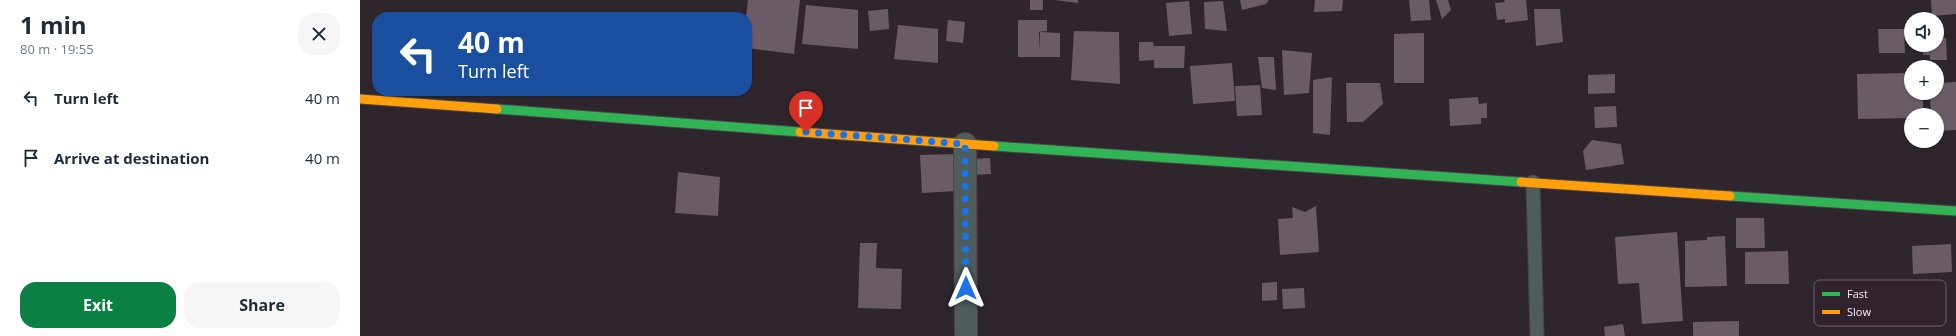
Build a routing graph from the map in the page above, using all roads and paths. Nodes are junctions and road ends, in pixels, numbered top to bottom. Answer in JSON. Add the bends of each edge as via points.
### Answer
{"nodes":[{"id":1,"x":360,"y":98,"type":"edge"},
{"id":2,"x":965,"y":144,"type":"junction"},
{"id":3,"x":1533,"y":182,"type":"junction"},
{"id":4,"x":1956,"y":211,"type":"edge"},
{"id":5,"x":966,"y":336,"type":"edge"},
{"id":6,"x":1537,"y":336,"type":"edge"}],
"edges":[{"from":1,"to":2,"type":"street"},
{"from":2,"to":3,"type":"street"},
{"from":2,"to":5,"type":"street"},
{"from":3,"to":4,"type":"street"},
{"from":3,"to":6,"type":"lane"}]}
